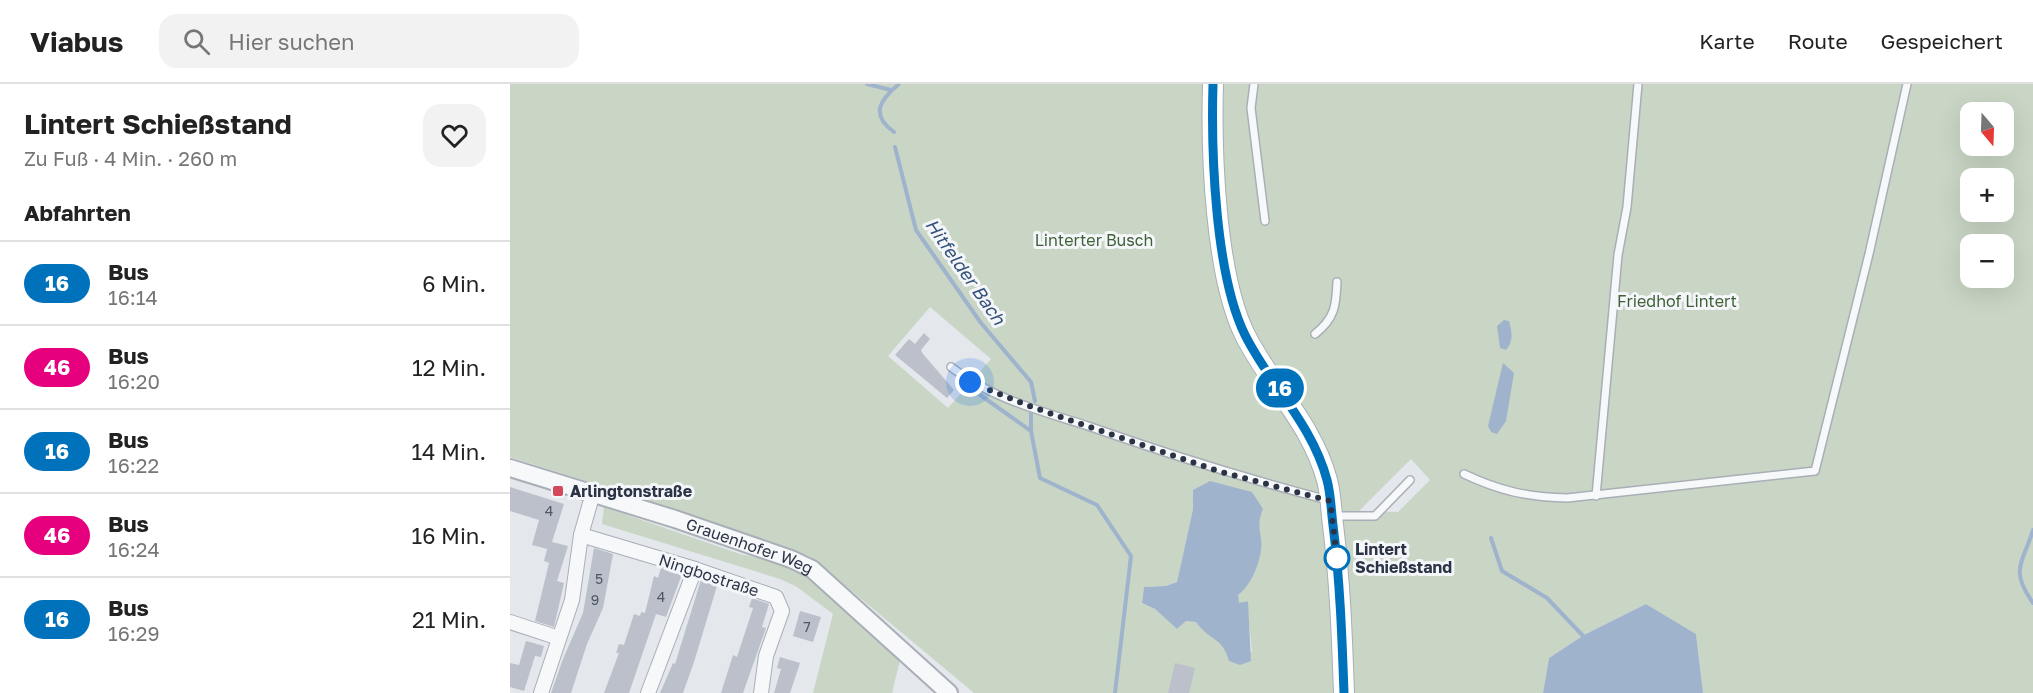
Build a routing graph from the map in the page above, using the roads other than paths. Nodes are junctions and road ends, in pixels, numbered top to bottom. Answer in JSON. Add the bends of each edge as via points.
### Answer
{"nodes":[{"id":1,"x":1213,"y":84,"type":"edge"},
{"id":2,"x":1254,"y":84,"type":"edge"},
{"id":3,"x":1638,"y":84,"type":"edge"},
{"id":4,"x":1907,"y":84,"type":"edge"},
{"id":5,"x":1265,"y":221,"type":"dead end"},
{"id":6,"x":1337,"y":282,"type":"dead end"},
{"id":7,"x":1315,"y":334,"type":"dead end"},
{"id":8,"x":951,"y":367,"type":"dead end"},
{"id":9,"x":510,"y":468,"type":"edge"},
{"id":10,"x":1464,"y":474,"type":"dead end"},
{"id":11,"x":1410,"y":480,"type":"dead end"},
{"id":12,"x":593,"y":493,"type":"junction"},
{"id":13,"x":1596,"y":496,"type":"junction"},
{"id":14,"x":1331,"y":509,"type":"junction"},
{"id":15,"x":581,"y":535,"type":"junction"},
{"id":16,"x":695,"y":569,"type":"junction"},
{"id":17,"x":510,"y":622,"type":"edge"},
{"id":18,"x":559,"y":638,"type":"junction"},
{"id":19,"x":541,"y":693,"type":"edge"},
{"id":20,"x":648,"y":693,"type":"edge"},
{"id":21,"x":761,"y":693,"type":"edge"},
{"id":22,"x":949,"y":693,"type":"edge"},
{"id":23,"x":1344,"y":693,"type":"edge"}],
"edges":[{"from":1,"to":14,"type":"main road","via":[[1213,149],[1227,282],[1235,313],[1317,449],[1328,482]]},
{"from":2,"to":5,"type":"lane","via":[[1251,108]]},
{"from":3,"to":13,"type":"lane"},
{"from":4,"to":13,"type":"lane","via":[[1815,471]]},
{"from":6,"to":7,"type":"lane","via":[[1336,310]]},
{"from":8,"to":14,"type":"lane","via":[[990,392]]},
{"from":9,"to":12,"type":"street","name":"Grauenhofer Weg"},
{"from":10,"to":13,"type":"lane","via":[[1495,488],[1530,497]]},
{"from":11,"to":14,"type":"lane","via":[[1375,516]]},
{"from":12,"to":15,"type":"street"},
{"from":12,"to":22,"type":"street","name":"Grauenhofer Weg","via":[[813,569]]},
{"from":14,"to":23,"type":"main road"},
{"from":15,"to":16,"type":"street","name":"Ningbostraße"},
{"from":15,"to":18,"type":"street","via":[[572,600]]},
{"from":16,"to":20,"type":"street"},
{"from":16,"to":21,"type":"street","name":"Ningbostraße","via":[[776,597],[782,611],[765,656]]},
{"from":17,"to":18,"type":"street"},
{"from":18,"to":19,"type":"street"}]}
